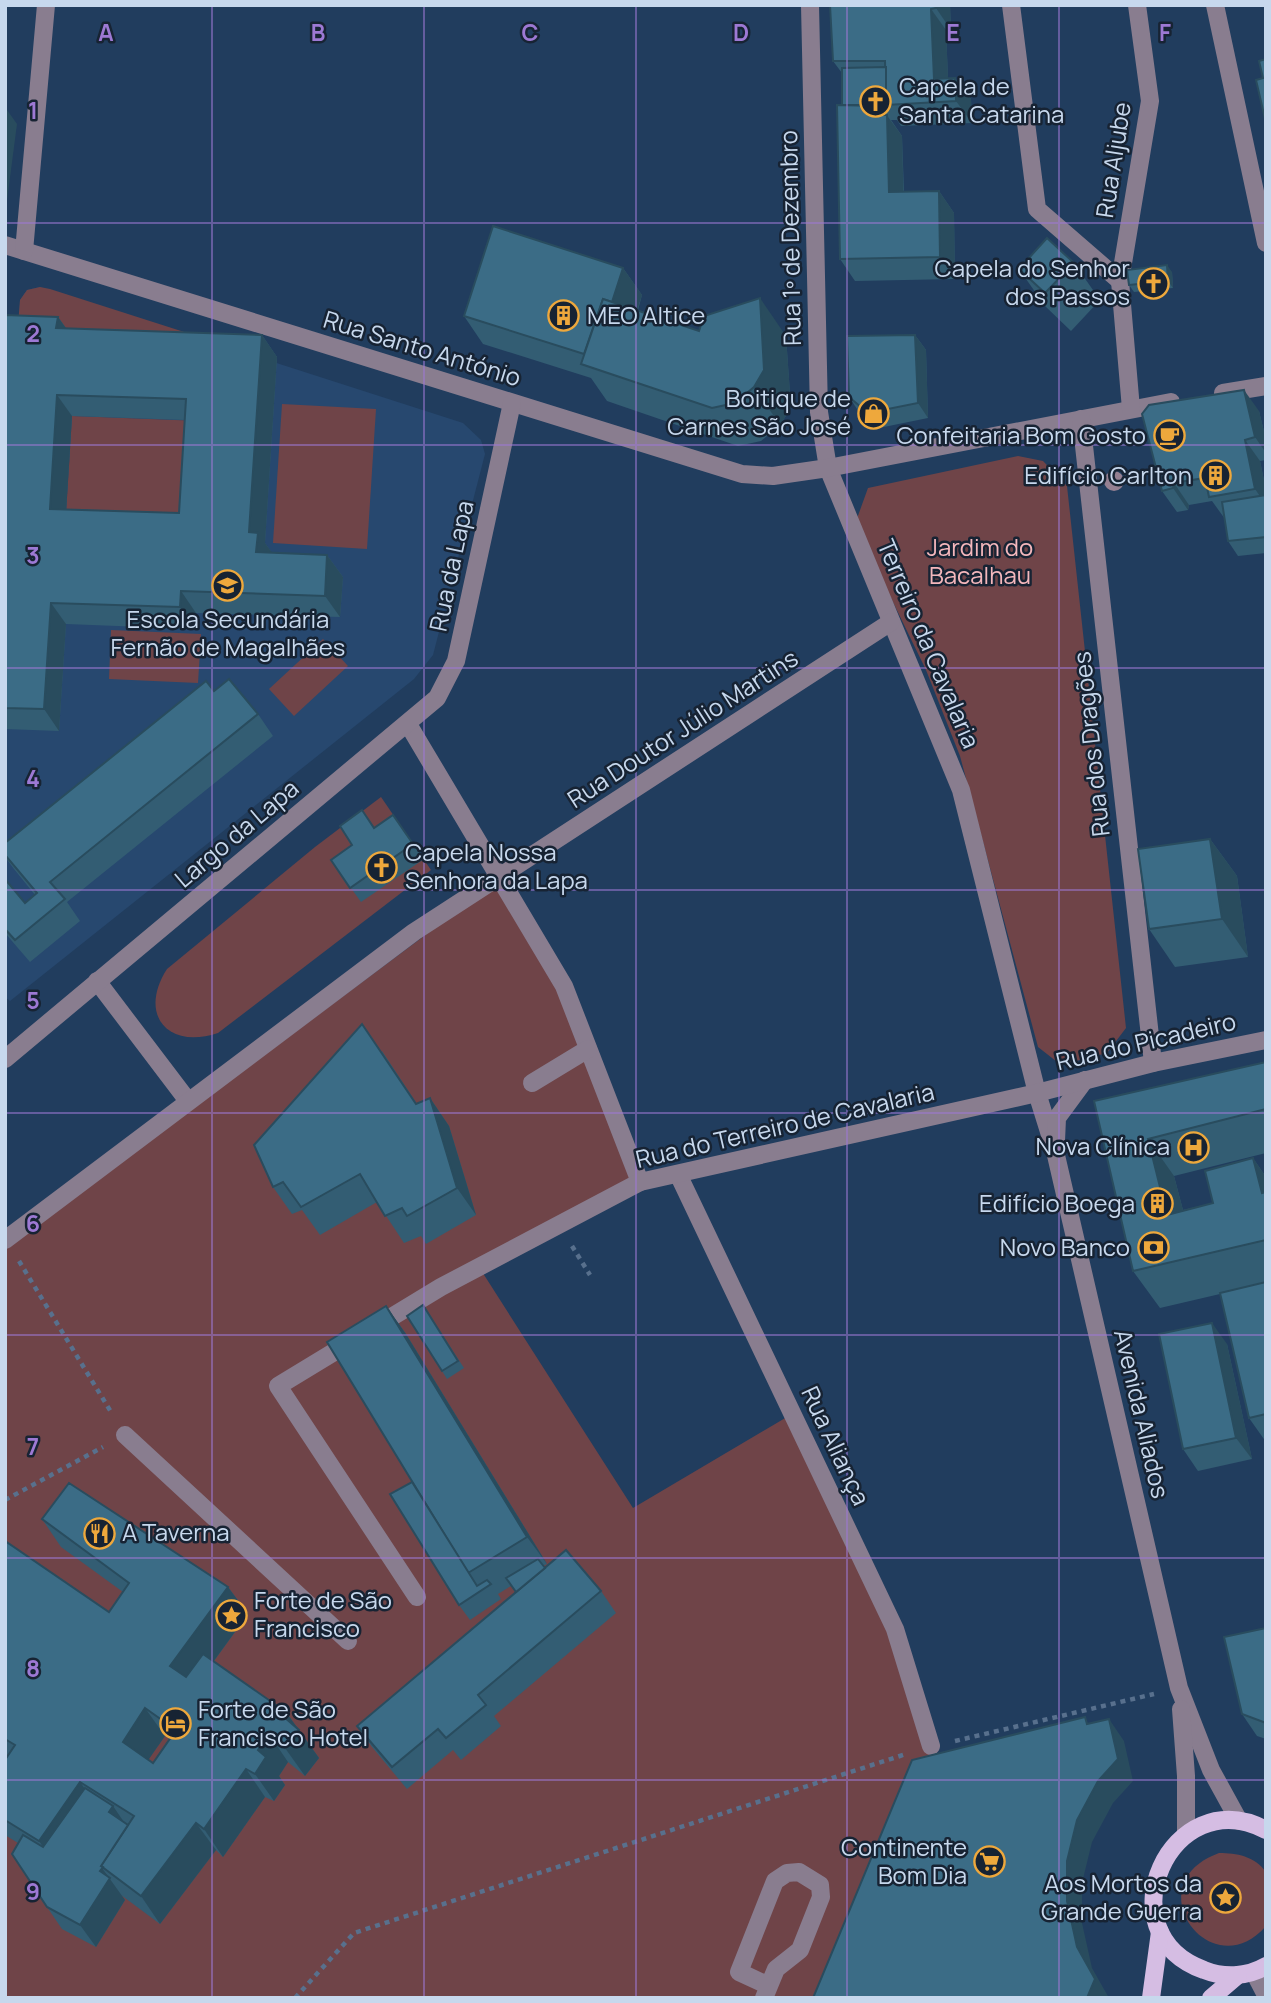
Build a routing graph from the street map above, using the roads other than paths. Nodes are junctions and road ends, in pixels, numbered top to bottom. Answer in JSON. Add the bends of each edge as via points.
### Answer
{"nodes":[{"id":1,"x":46,"y":5,"type":"edge"},
{"id":2,"x":810,"y":5,"type":"edge"},
{"id":3,"x":1011,"y":5,"type":"edge"},
{"id":4,"x":1137,"y":5,"type":"edge"},
{"id":5,"x":1215,"y":5,"type":"edge"},
{"id":6,"x":1266,"y":243,"type":"edge"},
{"id":7,"x":5,"y":245,"type":"edge"},
{"id":8,"x":24,"y":251,"type":"junction"},
{"id":9,"x":1120,"y":281,"type":"junction"},
{"id":10,"x":1266,"y":386,"type":"edge"},
{"id":11,"x":512,"y":403,"type":"junction"},
{"id":12,"x":1131,"y":409,"type":"junction"},
{"id":13,"x":1081,"y":419,"type":"junction"},
{"id":14,"x":828,"y":468,"type":"junction"},
{"id":15,"x":891,"y":622,"type":"junction"},
{"id":16,"x":408,"y":724,"type":"junction"},
{"id":17,"x":502,"y":878,"type":"junction"},
{"id":18,"x":97,"y":981,"type":"junction"},
{"id":19,"x":1266,"y":1040,"type":"edge"},
{"id":20,"x":588,"y":1049,"type":"junction"},
{"id":21,"x":5,"y":1059,"type":"edge"},
{"id":22,"x":1153,"y":1063,"type":"junction"},
{"id":23,"x":1085,"y":1080,"type":"junction"},
{"id":24,"x":532,"y":1083,"type":"dead end"},
{"id":25,"x":1037,"y":1093,"type":"junction"},
{"id":26,"x":188,"y":1101,"type":"junction"},
{"id":27,"x":1055,"y":1152,"type":"junction"},
{"id":28,"x":678,"y":1174,"type":"junction"},
{"id":29,"x":640,"y":1182,"type":"junction"},
{"id":30,"x":6,"y":1240,"type":"edge"},
{"id":31,"x":125,"y":1435,"type":"road end"},
{"id":32,"x":417,"y":1597,"type":"dead end"},
{"id":33,"x":348,"y":1641,"type":"dead end"},
{"id":34,"x":1179,"y":1688,"type":"junction"},
{"id":35,"x":931,"y":1746,"type":"road end"},
{"id":36,"x":1239,"y":1821,"type":"junction"},
{"id":37,"x":1265,"y":1828,"type":"edge"},
{"id":38,"x":1186,"y":1834,"type":"junction"},
{"id":39,"x":1160,"y":1932,"type":"junction"},
{"id":40,"x":1257,"y":1970,"type":"edge"},
{"id":41,"x":767,"y":1992,"type":"edge"},
{"id":42,"x":1266,"y":1995,"type":"edge"},
{"id":43,"x":1151,"y":1998,"type":"edge"},
{"id":44,"x":1211,"y":1998,"type":"edge"}],
"edges":[{"from":1,"to":8,"type":"street"},
{"from":2,"to":14,"type":"street","name":"Rua 1º de Dezembro","via":[[819,412]]},
{"from":3,"to":9,"type":"street","via":[[1037,209]]},
{"from":4,"to":9,"type":"street","name":"Rua Aljube","via":[[1150,101]]},
{"from":5,"to":6,"type":"street"},
{"from":7,"to":8,"type":"street","name":"Rua Santo António"},
{"from":8,"to":11,"type":"street","name":"Rua Santo António"},
{"from":9,"to":12,"type":"street","name":"Rua Aljube"},
{"from":10,"to":12,"type":"street"},
{"from":11,"to":14,"type":"street","name":"Rua Santo António","via":[[735,473],[773,476]]},
{"from":11,"to":16,"type":"street","name":"Rua da Lapa","via":[[456,661],[437,698]]},
{"from":12,"to":13,"type":"street"},
{"from":13,"to":14,"type":"street"},
{"from":13,"to":22,"type":"street","name":"Rua dos Dragões"},
{"from":14,"to":15,"type":"street","name":"Terreiro da Cavalaria"},
{"from":15,"to":17,"type":"street","name":"Rua Doutor Júlio Martins"},
{"from":15,"to":25,"type":"street","name":"Terreiro da Cavalaria","via":[[961,790]]},
{"from":16,"to":17,"type":"street"},
{"from":16,"to":18,"type":"street","name":"Largo da Lapa"},
{"from":17,"to":20,"type":"street","via":[[564,986]]},
{"from":17,"to":26,"type":"street","via":[[414,932]]},
{"from":18,"to":21,"type":"street","name":"Largo da Lapa"},
{"from":18,"to":26,"type":"street"},
{"from":19,"to":22,"type":"street","name":"Rua do Picadeiro"},
{"from":20,"to":24,"type":"street"},
{"from":20,"to":29,"type":"street"},
{"from":22,"to":23,"type":"street","name":"Rua do Picadeiro"},
{"from":23,"to":25,"type":"street","name":"Rua do Picadeiro"},
{"from":23,"to":27,"type":"street","name":"Avenida Aliados","via":[[1057,1118]]},
{"from":25,"to":27,"type":"street","name":"Avenida Aliados"},
{"from":25,"to":28,"type":"street","name":"Rua do Terreiro de Cavalaria"},
{"from":26,"to":30,"type":"street"},
{"from":27,"to":34,"type":"street","name":"Avenida Aliados"},
{"from":28,"to":29,"type":"street","name":"Rua do Terreiro de Cavalaria"},
{"from":28,"to":35,"type":"street","name":"Rua Aliança","via":[[895,1629]]},
{"from":29,"to":32,"type":"street","name":"Rua do Terreiro de Cavalaria","via":[[440,1287],[278,1387]]},
{"from":31,"to":33,"type":"street"},
{"from":34,"to":36,"type":"street","via":[[1211,1770]]},
{"from":34,"to":38,"type":"street"},
{"from":36,"to":37,"type":"main road"},
{"from":36,"to":38,"type":"main road","via":[[1220,1821]]},
{"from":38,"to":39,"type":"main road","via":[[1170,1849],[1153,1889],[1153,1911]]},
{"from":39,"to":40,"type":"main road","via":[[1173,1951],[1192,1966],[1214,1974]]},
{"from":39,"to":43,"type":"main road"},
{"from":40,"to":42,"type":"street"},
{"from":40,"to":44,"type":"main road"},
{"from":41,"to":41,"type":"street","via":[[739,1972],[775,1881],[799,1872],[820,1885],[821,1897],[800,1950],[776,1969]]}]}
